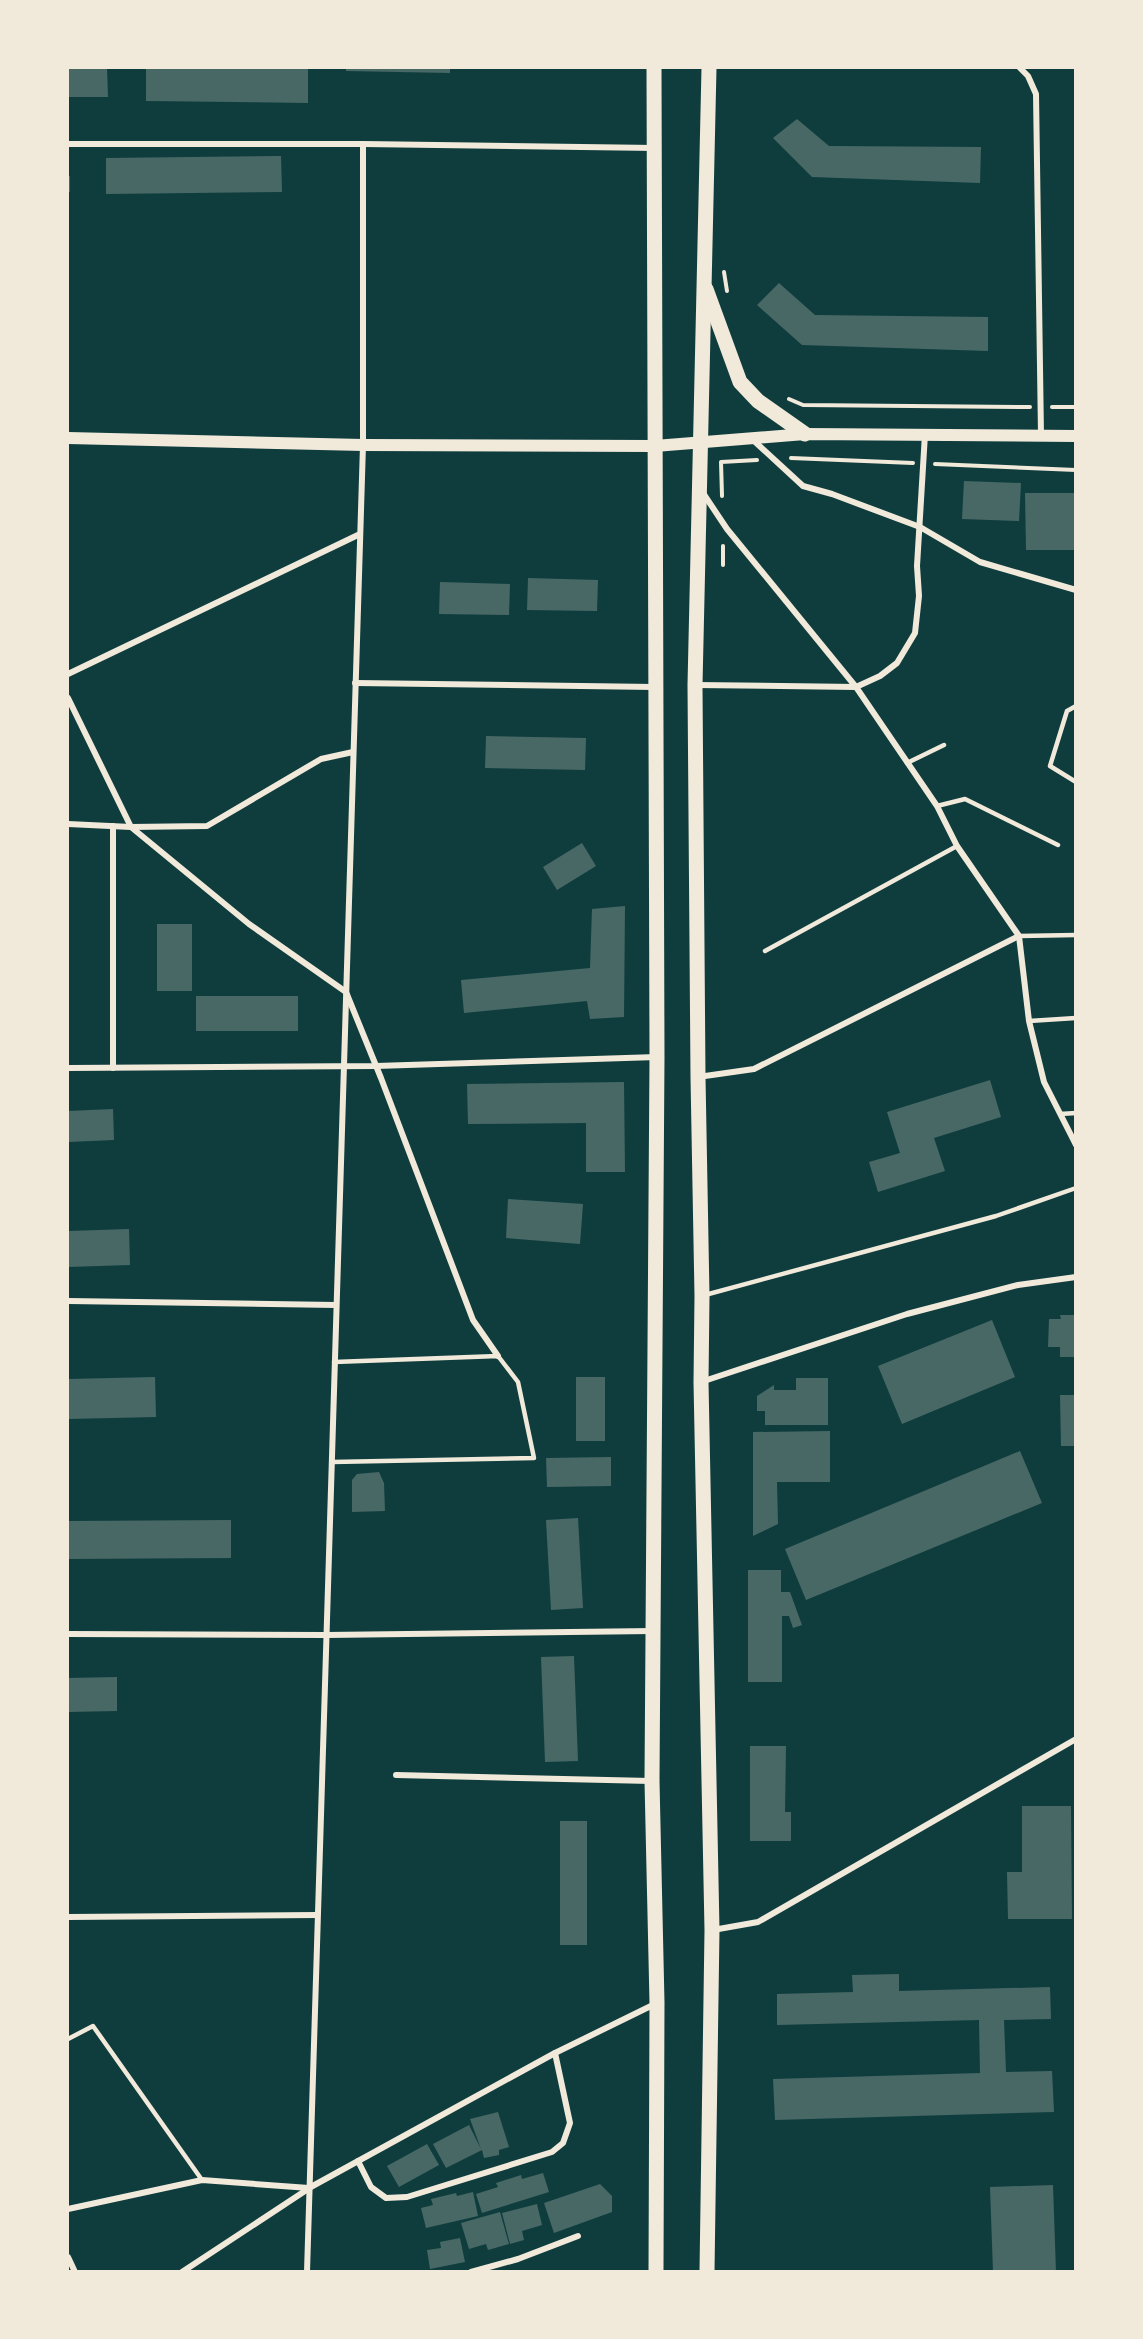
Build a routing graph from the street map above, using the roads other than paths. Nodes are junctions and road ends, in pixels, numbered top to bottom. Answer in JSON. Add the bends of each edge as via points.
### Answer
{"nodes":[{"id":1,"x":654,"y":68,"type":"edge"},
{"id":2,"x":709,"y":68,"type":"edge"},
{"id":3,"x":1020,"y":68,"type":"edge"},
{"id":4,"x":68,"y":144,"type":"edge"},
{"id":5,"x":363,"y":144,"type":"junction"},
{"id":6,"x":656,"y":148,"type":"junction"},
{"id":7,"x":702,"y":280,"type":"junction"},
{"id":8,"x":925,"y":434,"type":"junction"},
{"id":9,"x":805,"y":435,"type":"junction"},
{"id":10,"x":1041,"y":435,"type":"junction"},
{"id":11,"x":1076,"y":436,"type":"edge"},
{"id":12,"x":68,"y":438,"type":"edge"},
{"id":13,"x":750,"y":438,"type":"junction"},
{"id":14,"x":700,"y":444,"type":"junction"},
{"id":15,"x":363,"y":445,"type":"junction"},
{"id":16,"x":655,"y":446,"type":"junction"},
{"id":17,"x":698,"y":485,"type":"junction"},
{"id":18,"x":920,"y":527,"type":"junction"},
{"id":19,"x":360,"y":534,"type":"junction"},
{"id":20,"x":1076,"y":590,"type":"edge"},
{"id":21,"x":68,"y":674,"type":"edge"},
{"id":22,"x":355,"y":683,"type":"junction"},
{"id":23,"x":695,"y":685,"type":"junction"},
{"id":24,"x":655,"y":687,"type":"junction"},
{"id":25,"x":856,"y":687,"type":"junction"},
{"id":26,"x":68,"y":698,"type":"edge"},
{"id":27,"x":1076,"y":706,"type":"edge"},
{"id":28,"x":944,"y":745,"type":"dead end"},
{"id":29,"x":353,"y":752,"type":"junction"},
{"id":30,"x":907,"y":763,"type":"junction"},
{"id":31,"x":1076,"y":782,"type":"edge"},
{"id":32,"x":937,"y":807,"type":"junction"},
{"id":33,"x":68,"y":824,"type":"edge"},
{"id":34,"x":113,"y":826,"type":"junction"},
{"id":35,"x":131,"y":827,"type":"junction"},
{"id":36,"x":957,"y":846,"type":"junction"},
{"id":37,"x":1058,"y":846,"type":"dead end"},
{"id":38,"x":1076,"y":935,"type":"edge"},
{"id":39,"x":1019,"y":936,"type":"junction"},
{"id":40,"x":765,"y":951,"type":"dead end"},
{"id":41,"x":346,"y":992,"type":"junction"},
{"id":42,"x":1076,"y":1018,"type":"edge"},
{"id":43,"x":1029,"y":1021,"type":"junction"},
{"id":44,"x":657,"y":1057,"type":"junction"},
{"id":45,"x":343,"y":1066,"type":"junction"},
{"id":46,"x":376,"y":1066,"type":"junction"},
{"id":47,"x":68,"y":1068,"type":"edge"},
{"id":48,"x":113,"y":1068,"type":"junction"},
{"id":49,"x":698,"y":1077,"type":"junction"},
{"id":50,"x":1076,"y":1113,"type":"edge"},
{"id":51,"x":1060,"y":1114,"type":"junction"},
{"id":52,"x":1076,"y":1145,"type":"edge"},
{"id":53,"x":1076,"y":1188,"type":"edge"},
{"id":54,"x":1076,"y":1277,"type":"edge"},
{"id":55,"x":702,"y":1296,"type":"junction"},
{"id":56,"x":68,"y":1302,"type":"edge"},
{"id":57,"x":336,"y":1305,"type":"junction"},
{"id":58,"x":498,"y":1356,"type":"junction"},
{"id":59,"x":334,"y":1362,"type":"junction"},
{"id":60,"x":701,"y":1382,"type":"junction"},
{"id":61,"x":332,"y":1462,"type":"junction"},
{"id":62,"x":654,"y":1631,"type":"junction"},
{"id":63,"x":68,"y":1634,"type":"edge"},
{"id":64,"x":326,"y":1635,"type":"junction"},
{"id":65,"x":1076,"y":1738,"type":"edge"},
{"id":66,"x":396,"y":1775,"type":"dead end"},
{"id":67,"x":652,"y":1781,"type":"junction"},
{"id":68,"x":317,"y":1915,"type":"junction"},
{"id":69,"x":68,"y":1917,"type":"edge"},
{"id":70,"x":712,"y":1930,"type":"junction"},
{"id":71,"x":657,"y":2003,"type":"junction"},
{"id":72,"x":68,"y":2039,"type":"edge"},
{"id":73,"x":555,"y":2053,"type":"junction"},
{"id":74,"x":358,"y":2161,"type":"junction"},
{"id":75,"x":202,"y":2180,"type":"junction"},
{"id":76,"x":309,"y":2188,"type":"junction"},
{"id":77,"x":68,"y":2209,"type":"edge"},
{"id":78,"x":578,"y":2236,"type":"dead end"},
{"id":79,"x":68,"y":2257,"type":"edge"},
{"id":80,"x":75,"y":2271,"type":"edge"},
{"id":81,"x":182,"y":2271,"type":"edge"},
{"id":82,"x":308,"y":2271,"type":"edge"},
{"id":83,"x":471,"y":2271,"type":"edge"},
{"id":84,"x":656,"y":2271,"type":"edge"},
{"id":85,"x":707,"y":2271,"type":"edge"}],
"edges":[{"from":1,"to":6,"type":"main road"},
{"from":2,"to":7,"type":"main road"},
{"from":3,"to":10,"type":"street","via":[[1036,94]]},
{"from":4,"to":5,"type":"street"},
{"from":5,"to":6,"type":"street"},
{"from":5,"to":15,"type":"street"},
{"from":6,"to":16,"type":"main road"},
{"from":7,"to":9,"type":"main road","via":[[740,382],[758,401]]},
{"from":7,"to":14,"type":"main road"},
{"from":8,"to":9,"type":"main road"},
{"from":8,"to":10,"type":"main road"},
{"from":8,"to":18,"type":"street"},
{"from":9,"to":13,"type":"main road"},
{"from":10,"to":11,"type":"main road"},
{"from":12,"to":15,"type":"main road"},
{"from":13,"to":14,"type":"main road"},
{"from":13,"to":18,"type":"street","via":[[803,486]]},
{"from":14,"to":16,"type":"main road"},
{"from":14,"to":17,"type":"main road"},
{"from":15,"to":16,"type":"main road"},
{"from":15,"to":19,"type":"street"},
{"from":16,"to":24,"type":"main road"},
{"from":17,"to":23,"type":"main road"},
{"from":17,"to":25,"type":"street","via":[[727,529]]},
{"from":18,"to":20,"type":"street","via":[[980,562]]},
{"from":18,"to":25,"type":"street","via":[[915,633],[897,663]]},
{"from":19,"to":21,"type":"street"},
{"from":19,"to":22,"type":"street"},
{"from":22,"to":24,"type":"street"},
{"from":22,"to":29,"type":"street"},
{"from":23,"to":25,"type":"street"},
{"from":23,"to":49,"type":"main road"},
{"from":24,"to":44,"type":"main road"},
{"from":25,"to":30,"type":"street"},
{"from":26,"to":35,"type":"street"},
{"from":27,"to":31,"type":"lane","via":[[1067,711],[1050,766]]},
{"from":28,"to":30,"type":"lane"},
{"from":29,"to":35,"type":"street","via":[[321,759],[207,826]]},
{"from":29,"to":41,"type":"street"},
{"from":30,"to":32,"type":"street"},
{"from":32,"to":36,"type":"street"},
{"from":32,"to":37,"type":"lane","via":[[965,799]]},
{"from":33,"to":34,"type":"street"},
{"from":34,"to":35,"type":"street"},
{"from":34,"to":48,"type":"street"},
{"from":35,"to":41,"type":"street","via":[[249,924]]},
{"from":36,"to":39,"type":"street"},
{"from":36,"to":40,"type":"lane"},
{"from":38,"to":39,"type":"lane"},
{"from":39,"to":43,"type":"street"},
{"from":39,"to":49,"type":"street","via":[[754,1069]]},
{"from":41,"to":45,"type":"street"},
{"from":41,"to":46,"type":"street"},
{"from":42,"to":43,"type":"lane"},
{"from":43,"to":51,"type":"street","via":[[1044,1082]]},
{"from":44,"to":46,"type":"street"},
{"from":44,"to":62,"type":"main road"},
{"from":45,"to":46,"type":"street"},
{"from":45,"to":48,"type":"street"},
{"from":45,"to":57,"type":"street"},
{"from":46,"to":58,"type":"street","via":[[473,1320]]},
{"from":47,"to":48,"type":"street"},
{"from":49,"to":55,"type":"main road"},
{"from":50,"to":51,"type":"lane"},
{"from":51,"to":52,"type":"street"},
{"from":53,"to":55,"type":"lane","via":[[996,1216]]},
{"from":54,"to":60,"type":"street","via":[[1018,1285],[907,1314]]},
{"from":55,"to":60,"type":"main road"},
{"from":56,"to":57,"type":"street"},
{"from":57,"to":59,"type":"street"},
{"from":58,"to":59,"type":"lane"},
{"from":58,"to":61,"type":"lane","via":[[518,1382],[534,1458]]},
{"from":59,"to":61,"type":"street"},
{"from":60,"to":70,"type":"main road"},
{"from":61,"to":64,"type":"street"},
{"from":62,"to":64,"type":"street"},
{"from":62,"to":67,"type":"main road"},
{"from":63,"to":64,"type":"street"},
{"from":64,"to":68,"type":"street"},
{"from":65,"to":70,"type":"street","via":[[758,1922]]},
{"from":66,"to":67,"type":"street"},
{"from":67,"to":71,"type":"main road"},
{"from":68,"to":69,"type":"street"},
{"from":68,"to":76,"type":"street"},
{"from":70,"to":85,"type":"main road"},
{"from":71,"to":73,"type":"street"},
{"from":71,"to":84,"type":"main road"},
{"from":72,"to":75,"type":"lane","via":[[93,2026]]},
{"from":73,"to":74,"type":"street"},
{"from":73,"to":74,"type":"street","via":[[570,2123],[563,2143],[552,2152],[407,2197],[386,2198],[371,2187]]},
{"from":74,"to":76,"type":"street"},
{"from":75,"to":76,"type":"street"},
{"from":75,"to":77,"type":"street"},
{"from":76,"to":81,"type":"street"},
{"from":76,"to":82,"type":"street"},
{"from":78,"to":83,"type":"street","via":[[518,2259]]},
{"from":79,"to":80,"type":"street"}]}
